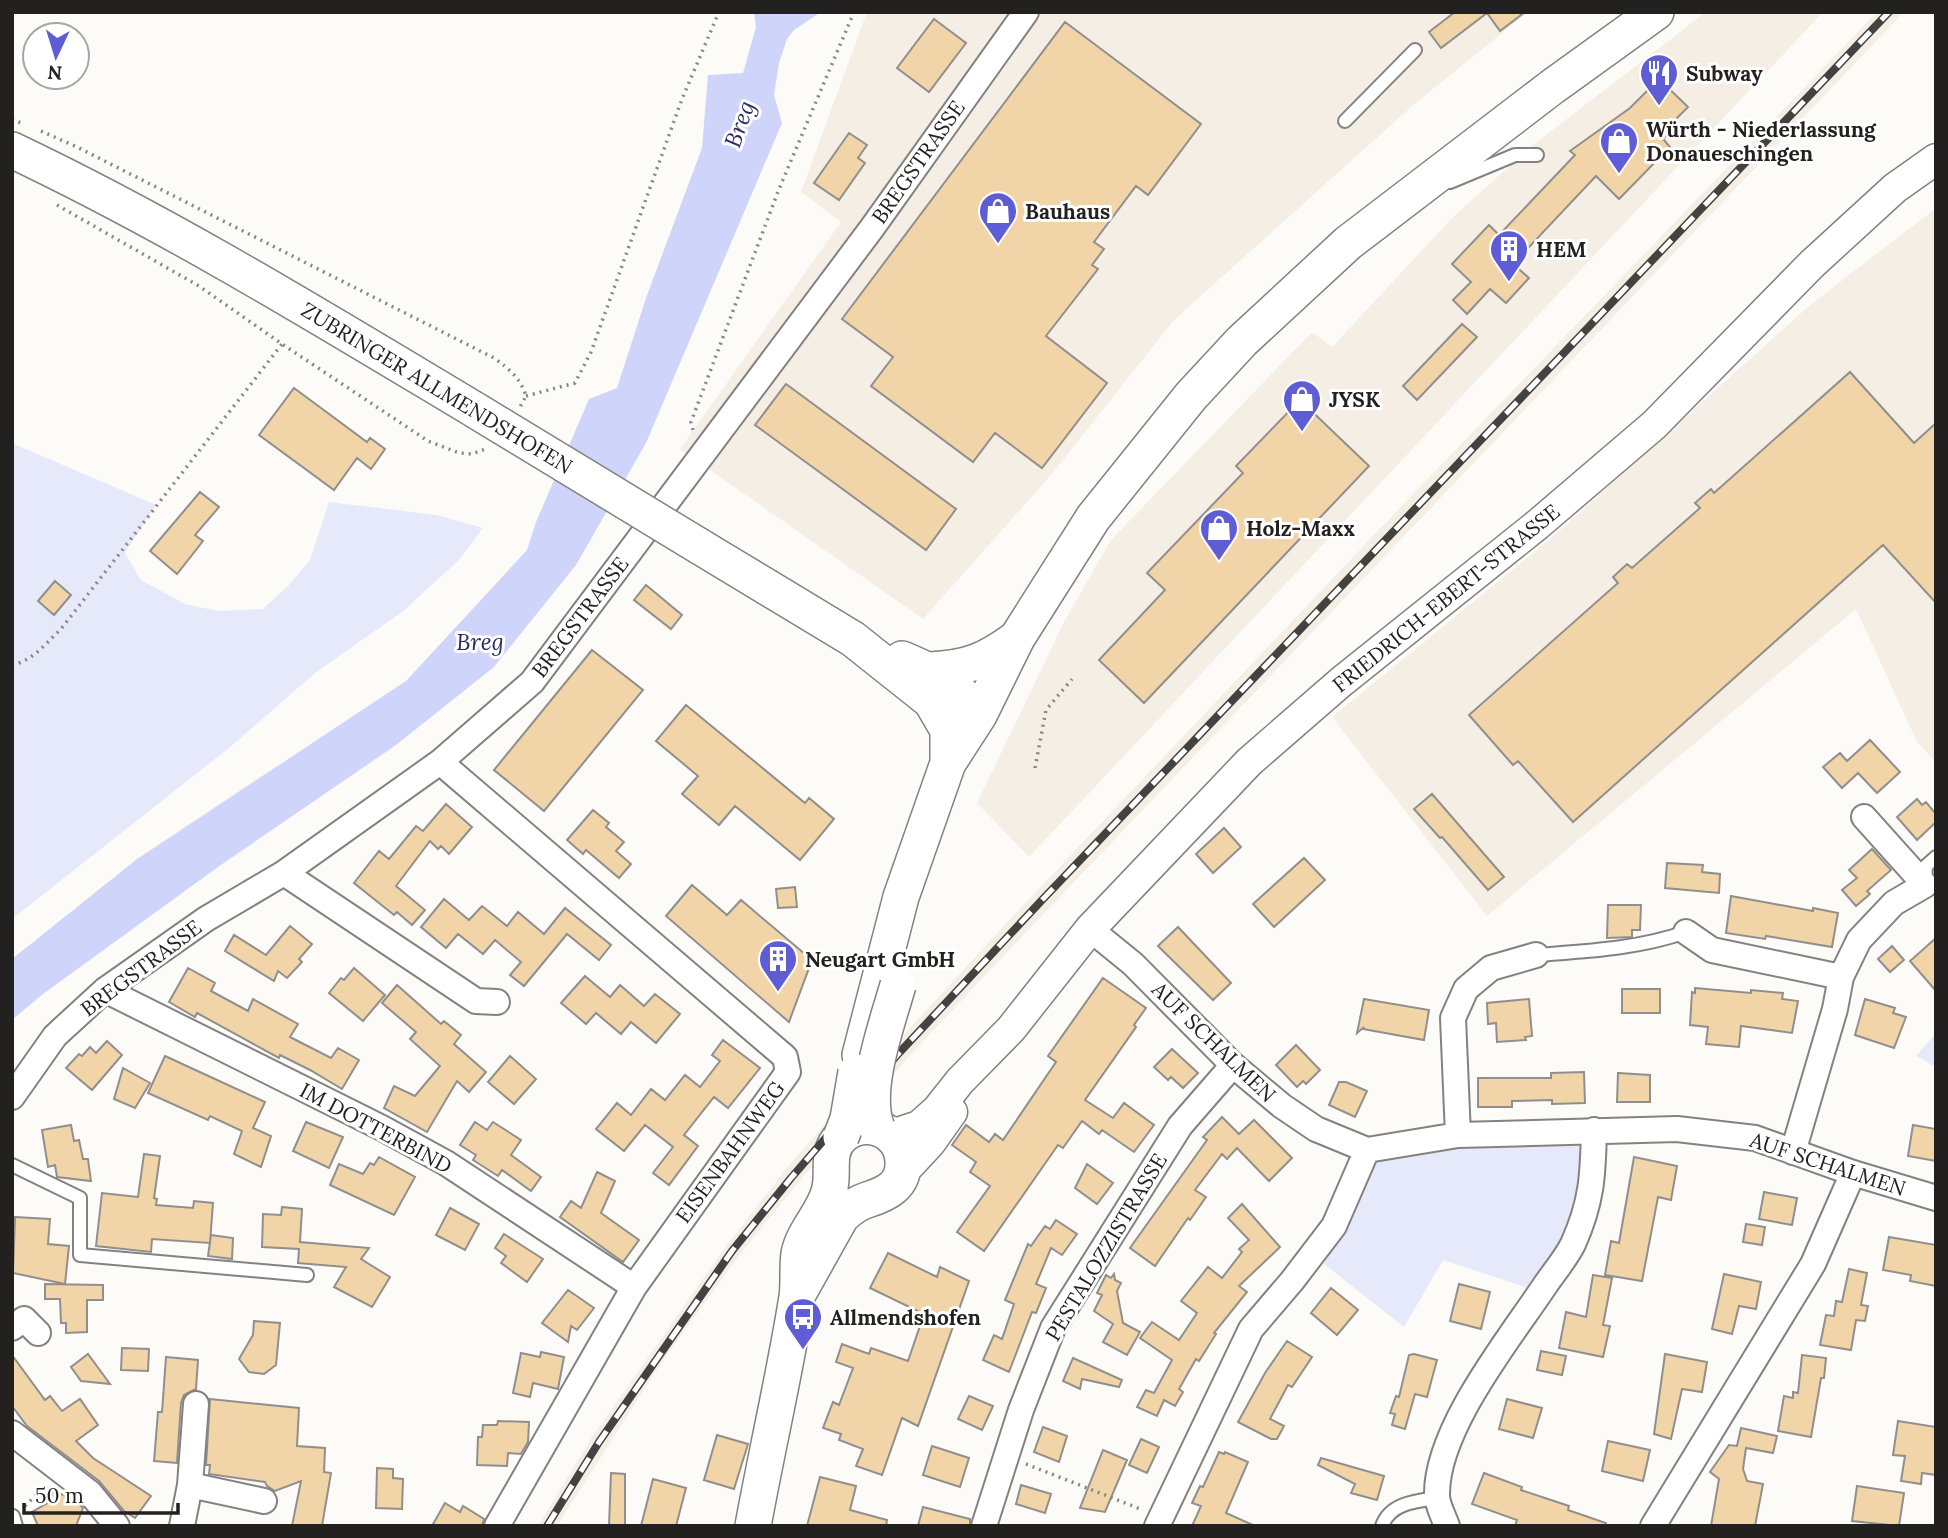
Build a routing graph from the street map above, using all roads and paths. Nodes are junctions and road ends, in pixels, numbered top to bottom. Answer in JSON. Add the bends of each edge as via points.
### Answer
{"nodes":[{"id":1,"x":719,"y":12,"type":"edge"},
{"id":2,"x":854,"y":12,"type":"edge"},
{"id":3,"x":1026,"y":12,"type":"edge"},
{"id":4,"x":1656,"y":12,"type":"edge"},
{"id":5,"x":1415,"y":50,"type":"dead end"},
{"id":6,"x":1345,"y":121,"type":"dead end"},
{"id":7,"x":12,"y":150,"type":"edge"},
{"id":8,"x":1536,"y":155,"type":"dead end"},
{"id":9,"x":1936,"y":159,"type":"edge"},
{"id":10,"x":49,"y":201,"type":"dead end"},
{"id":11,"x":1392,"y":208,"type":"junction"},
{"id":12,"x":526,"y":396,"type":"dead end"},
{"id":13,"x":701,"y":455,"type":"junction"},
{"id":14,"x":1017,"y":638,"type":"junction"},
{"id":15,"x":853,"y":639,"type":"junction"},
{"id":16,"x":12,"y":666,"type":"edge"},
{"id":17,"x":930,"y":670,"type":"junction"},
{"id":18,"x":1072,"y":679,"type":"dead end"},
{"id":19,"x":979,"y":715,"type":"junction"},
{"id":20,"x":440,"y":762,"type":"junction"},
{"id":21,"x":948,"y":763,"type":"junction"},
{"id":22,"x":1035,"y":768,"type":"dead end"},
{"id":23,"x":1864,"y":817,"type":"dead end"},
{"id":24,"x":1936,"y":857,"type":"edge"},
{"id":25,"x":284,"y":873,"type":"junction"},
{"id":26,"x":1925,"y":886,"type":"junction"},
{"id":27,"x":1090,"y":929,"type":"junction"},
{"id":28,"x":1686,"y":932,"type":"joint"},
{"id":29,"x":1536,"y":955,"type":"joint"},
{"id":30,"x":1841,"y":977,"type":"junction"},
{"id":31,"x":105,"y":990,"type":"junction"},
{"id":32,"x":497,"y":1002,"type":"dead end"},
{"id":33,"x":981,"y":1060,"type":"junction"},
{"id":34,"x":1233,"y":1065,"type":"junction"},
{"id":35,"x":12,"y":1097,"type":"edge"},
{"id":36,"x":881,"y":1130,"type":"junction"},
{"id":37,"x":1594,"y":1130,"type":"junction"},
{"id":38,"x":1458,"y":1135,"type":"junction"},
{"id":39,"x":841,"y":1137,"type":"junction"},
{"id":40,"x":1367,"y":1150,"type":"junction"},
{"id":41,"x":1793,"y":1152,"type":"junction"},
{"id":42,"x":12,"y":1165,"type":"edge"},
{"id":43,"x":902,"y":1173,"type":"junction"},
{"id":44,"x":1853,"y":1173,"type":"junction"},
{"id":45,"x":833,"y":1176,"type":"junction"},
{"id":46,"x":1936,"y":1198,"type":"edge"},
{"id":47,"x":866,"y":1200,"type":"junction"},
{"id":48,"x":307,"y":1275,"type":"dead end"},
{"id":49,"x":634,"y":1287,"type":"junction"},
{"id":50,"x":798,"y":1294,"type":"junction"},
{"id":51,"x":12,"y":1328,"type":"edge"},
{"id":52,"x":38,"y":1334,"type":"dead end"},
{"id":53,"x":196,"y":1404,"type":"dead end"},
{"id":54,"x":12,"y":1433,"type":"edge"},
{"id":55,"x":1006,"y":1455,"type":"junction"},
{"id":56,"x":45,"y":1480,"type":"dead end"},
{"id":57,"x":190,"y":1485,"type":"junction"},
{"id":58,"x":1437,"y":1498,"type":"junction"},
{"id":59,"x":264,"y":1502,"type":"dead end"},
{"id":60,"x":13,"y":1516,"type":"edge"},
{"id":61,"x":1159,"y":1521,"type":"edge"},
{"id":62,"x":16,"y":1526,"type":"edge"},
{"id":63,"x":117,"y":1526,"type":"edge"},
{"id":64,"x":182,"y":1526,"type":"edge"},
{"id":65,"x":497,"y":1526,"type":"edge"},
{"id":66,"x":753,"y":1526,"type":"edge"},
{"id":67,"x":984,"y":1526,"type":"edge"},
{"id":68,"x":1382,"y":1526,"type":"edge"},
{"id":69,"x":1447,"y":1526,"type":"edge"},
{"id":70,"x":1653,"y":1526,"type":"edge"}],
"edges":[{"from":1,"to":12,"type":"path","via":[[682,99],[591,352],[575,383]]},
{"from":2,"to":13,"type":"path","via":[[779,189],[691,422]]},
{"from":3,"to":13,"type":"street","name":"BREGSTRASSE","via":[[872,228]]},
{"from":4,"to":11,"type":"main road"},
{"from":5,"to":6,"type":"lane"},
{"from":7,"to":15,"type":"main road","name":"ZUBRINGER ALLMENDSHOFEN","bridge":true,"via":[[127,207],[287,298]]},
{"from":8,"to":11,"type":"lane","via":[[1515,155]]},
{"from":9,"to":27,"type":"street","name":"FRIEDRICH-EBERT-STRASSE","via":[[1895,188],[1812,264],[1654,425],[1249,762]]},
{"from":10,"to":16,"type":"path","via":[[199,286],[282,344],[61,629],[35,655]]},
{"from":11,"to":14,"type":"main road","via":[[1269,316],[1191,396],[1093,518]]},
{"from":13,"to":20,"type":"street","name":"BREGSTRASSE","via":[[532,682]]},
{"from":14,"to":17,"type":"main road","via":[[977,664]]},
{"from":14,"to":19,"type":"main road"},
{"from":15,"to":17,"type":"main road"},
{"from":15,"to":21,"type":"main road","via":[[931,701],[948,730]]},
{"from":17,"to":19,"type":"main road","via":[[960,690]]},
{"from":18,"to":22,"type":"path","via":[[1046,710]]},
{"from":19,"to":21,"type":"main road"},
{"from":19,"to":36,"type":"main road","bridge":true,"via":[[898,985],[871,1094],[872,1116]]},
{"from":20,"to":25,"type":"street","name":"BREGSTRASSE"},
{"from":20,"to":49,"type":"street","name":"EISENBAHNWEG","via":[[785,1057],[788,1072]]},
{"from":21,"to":39,"type":"main road","bridge":true,"via":[[901,897]]},
{"from":23,"to":26,"type":"street"},
{"from":24,"to":26,"type":"lane","via":[[1926,866]]},
{"from":25,"to":31,"type":"street","name":"BREGSTRASSE","via":[[206,919]]},
{"from":25,"to":32,"type":"street","via":[[476,1000]]},
{"from":26,"to":30,"type":"street","via":[[1894,903],[1858,940]]},
{"from":27,"to":33,"type":"street","name":"FRIEDRICH-EBERT-STRASSE"},
{"from":27,"to":34,"type":"street","name":"AUF SCHALMEN","via":[[1133,964]]},
{"from":28,"to":29,"type":"lane","via":[[1630,947]]},
{"from":28,"to":30,"type":"street","via":[[1712,950]]},
{"from":29,"to":38,"type":"street","via":[[1490,968],[1466,989],[1452,1018]]},
{"from":30,"to":41,"type":"street"},
{"from":31,"to":35,"type":"street","name":"BREGSTRASSE","via":[[55,1036]]},
{"from":31,"to":49,"type":"street","name":"IM DOTTERBIND","via":[[435,1157]]},
{"from":33,"to":36,"type":"street","name":"FRIEDRICH-EBERT-STRASSE","via":[[919,1126],[898,1133]]},
{"from":33,"to":43,"type":"street","name":"FRIEDRICH-EBERT-STRASSE","via":[[968,1090]]},
{"from":34,"to":40,"type":"street","name":"AUF SCHALMEN","via":[[1316,1129]]},
{"from":34,"to":55,"type":"street","name":"PESTALOZZISTRASSE","via":[[1180,1126],[1053,1328]]},
{"from":36,"to":39,"type":"main road","name":"FRIEDRICH-EBERT-STRASSE","via":[[858,1128]]},
{"from":36,"to":43,"type":"main road","via":[[899,1145]]},
{"from":37,"to":38,"type":"street","name":"AUF SCHALMEN"},
{"from":37,"to":41,"type":"street","name":"AUF SCHALMEN","via":[[1677,1129],[1755,1138]]},
{"from":37,"to":58,"type":"street","via":[[1593,1182],[1572,1246],[1471,1398],[1448,1441]]},
{"from":38,"to":40,"type":"street","name":"AUF SCHALMEN"},
{"from":39,"to":45,"type":"main road","name":"FRIEDRICH-EBERT-STRASSE","via":[[832,1153]]},
{"from":40,"to":61,"type":"street","via":[[1334,1226],[1251,1329]]},
{"from":41,"to":44,"type":"street","name":"AUF SCHALMEN"},
{"from":42,"to":48,"type":"lane","via":[[80,1198],[80,1255]]},
{"from":43,"to":47,"type":"main road","name":"FRIEDRICH-EBERT-STRASSE","via":[[885,1195]]},
{"from":44,"to":46,"type":"street","name":"AUF SCHALMEN"},
{"from":44,"to":70,"type":"street","via":[[1813,1264]]},
{"from":45,"to":47,"type":"main road","via":[[848,1194]]},
{"from":45,"to":50,"type":"main road","name":"FRIEDRICH-EBERT-STRASSE","via":[[799,1252]]},
{"from":47,"to":50,"type":"main road","name":"FRIEDRICH-EBERT-STRASSE","via":[[841,1217]]},
{"from":49,"to":65,"type":"street","name":"EISENBAHNWEG"},
{"from":50,"to":66,"type":"main road","name":"FRIEDRICH-EBERT-STRASSE"},
{"from":51,"to":52,"type":"street","via":[[24,1319]]},
{"from":53,"to":57,"type":"street"},
{"from":54,"to":63,"type":"street","via":[[90,1493]]},
{"from":55,"to":61,"type":"path"},
{"from":55,"to":67,"type":"street","name":"PESTALOZZISTRASSE"},
{"from":56,"to":60,"type":"path"},
{"from":57,"to":59,"type":"street"},
{"from":57,"to":64,"type":"street"},
{"from":58,"to":68,"type":"lane","via":[[1390,1511]]},
{"from":58,"to":69,"type":"street"},
{"from":60,"to":62,"type":"lane"}]}
